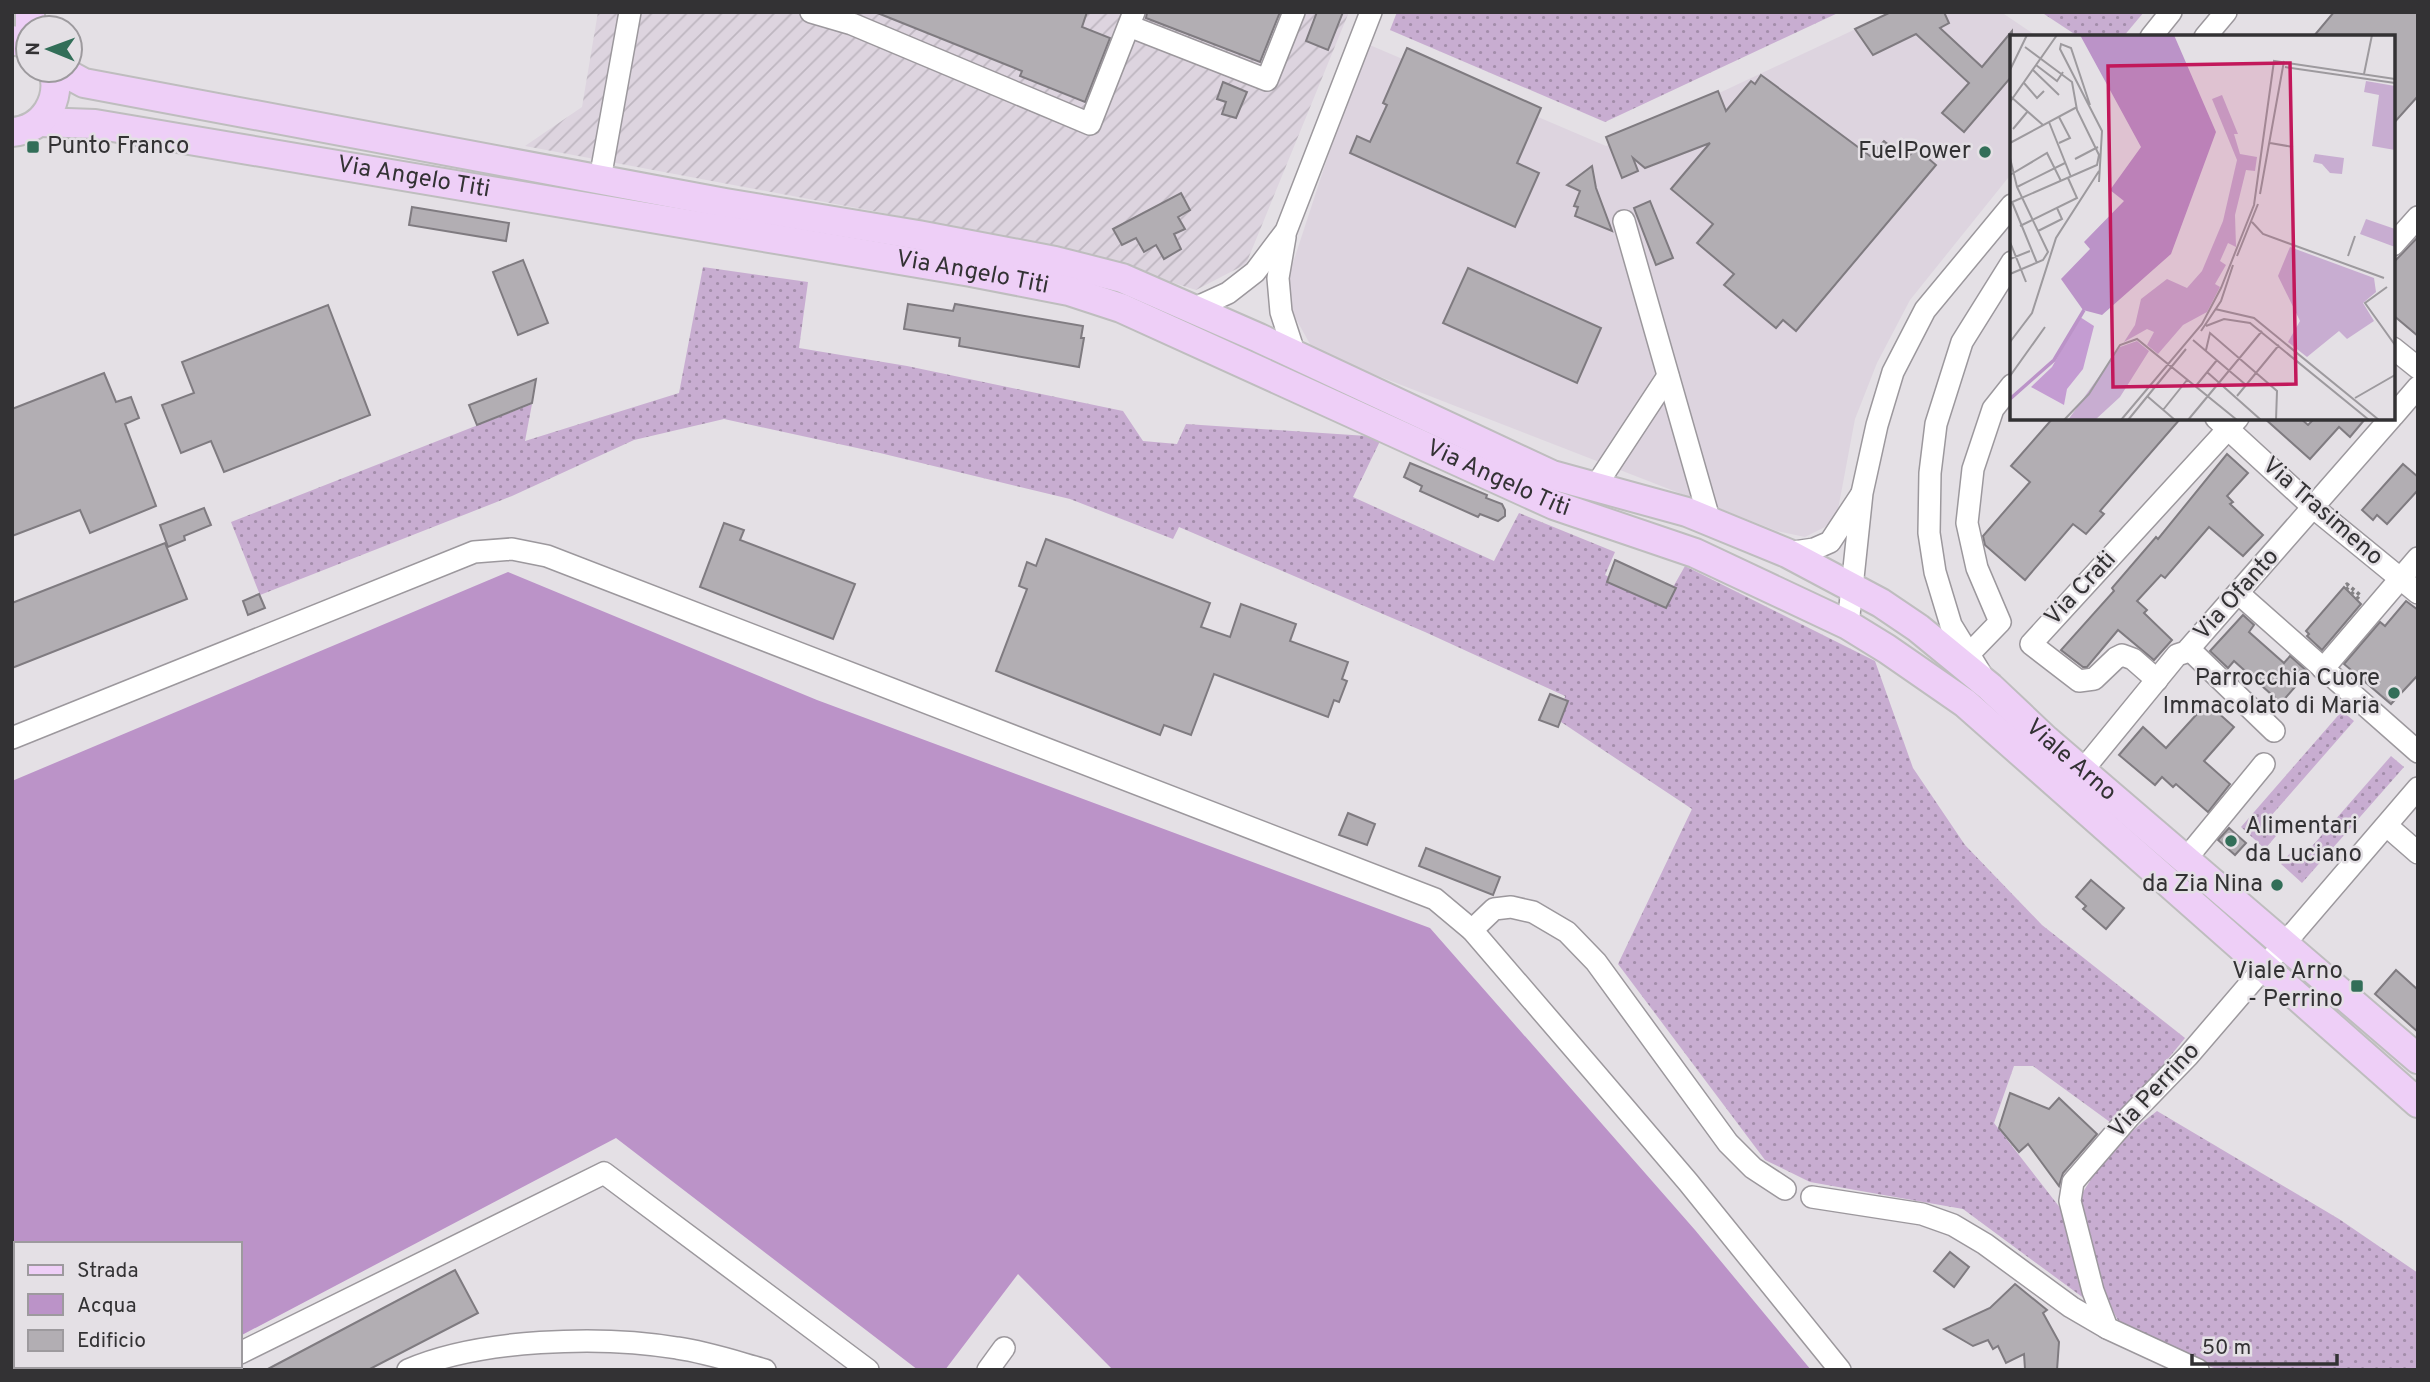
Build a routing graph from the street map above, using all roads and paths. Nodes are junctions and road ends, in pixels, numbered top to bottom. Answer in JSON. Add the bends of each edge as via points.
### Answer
{"nodes":[{"id":1,"x":630,"y":12,"type":"edge"},
{"id":2,"x":811,"y":12,"type":"edge"},
{"id":3,"x":1294,"y":12,"type":"edge"},
{"id":4,"x":1371,"y":12,"type":"edge"},
{"id":5,"x":2171,"y":12,"type":"edge"},
{"id":6,"x":2225,"y":12,"type":"edge"},
{"id":7,"x":1131,"y":19,"type":"edge"},
{"id":8,"x":2153,"y":35,"type":"edge"},
{"id":9,"x":2207,"y":35,"type":"edge"},
{"id":10,"x":84,"y":83,"type":"edge"},
{"id":11,"x":56,"y":84,"type":"edge"},
{"id":12,"x":40,"y":121,"type":"junction"},
{"id":13,"x":12,"y":132,"type":"edge"},
{"id":14,"x":604,"y":179,"type":"junction"},
{"id":15,"x":580,"y":207,"type":"junction"},
{"id":16,"x":2010,"y":207,"type":"edge"},
{"id":17,"x":619,"y":214,"type":"junction"},
{"id":18,"x":2418,"y":217,"type":"edge"},
{"id":19,"x":1624,"y":221,"type":"dead end"},
{"id":20,"x":1286,"y":231,"type":"junction"},
{"id":21,"x":2395,"y":243,"type":"edge"},
{"id":22,"x":2010,"y":265,"type":"edge"},
{"id":23,"x":1193,"y":309,"type":"junction"},
{"id":24,"x":2395,"y":350,"type":"edge"},
{"id":25,"x":1295,"y":355,"type":"junction"},
{"id":26,"x":2418,"y":368,"type":"edge"},
{"id":27,"x":1668,"y":376,"type":"junction"},
{"id":28,"x":2418,"y":387,"type":"edge"},
{"id":29,"x":2010,"y":388,"type":"edge"},
{"id":30,"x":2395,"y":414,"type":"edge"},
{"id":31,"x":2389,"y":420,"type":"edge"},
{"id":32,"x":2227,"y":422,"type":"edge"},
{"id":33,"x":1595,"y":487,"type":"junction"},
{"id":34,"x":1862,"y":493,"type":"junction"},
{"id":35,"x":2315,"y":508,"type":"junction"},
{"id":36,"x":1710,"y":522,"type":"junction"},
{"id":37,"x":1787,"y":553,"type":"junction"},
{"id":38,"x":2418,"y":558,"type":"edge"},
{"id":39,"x":2399,"y":578,"type":"junction"},
{"id":40,"x":1851,"y":587,"type":"junction"},
{"id":41,"x":2238,"y":593,"type":"junction"},
{"id":42,"x":2418,"y":593,"type":"edge"},
{"id":43,"x":1848,"y":625,"type":"junction"},
{"id":44,"x":2187,"y":651,"type":"junction"},
{"id":45,"x":1969,"y":654,"type":"junction"},
{"id":46,"x":2323,"y":668,"type":"junction"},
{"id":47,"x":2157,"y":680,"type":"junction"},
{"id":48,"x":1990,"y":687,"type":"junction"},
{"id":49,"x":2274,"y":731,"type":"dead end"},
{"id":50,"x":12,"y":738,"type":"edge"},
{"id":51,"x":2418,"y":752,"type":"edge"},
{"id":52,"x":2264,"y":764,"type":"dead end"},
{"id":53,"x":2082,"y":771,"type":"junction"},
{"id":54,"x":2418,"y":788,"type":"edge"},
{"id":55,"x":2387,"y":827,"type":"junction"},
{"id":56,"x":2418,"y":853,"type":"edge"},
{"id":57,"x":2185,"y":860,"type":"junction"},
{"id":58,"x":1472,"y":930,"type":"junction"},
{"id":59,"x":2283,"y":944,"type":"junction"},
{"id":60,"x":2264,"y":967,"type":"junction"},
{"id":61,"x":2418,"y":1059,"type":"edge"},
{"id":62,"x":2418,"y":1103,"type":"edge"},
{"id":63,"x":1785,"y":1189,"type":"dead end"},
{"id":64,"x":1812,"y":1197,"type":"dead end"},
{"id":65,"x":2107,"y":1328,"type":"junction"},
{"id":66,"x":242,"y":1352,"type":"edge"},
{"id":67,"x":408,"y":1370,"type":"edge"},
{"id":68,"x":765,"y":1370,"type":"edge"},
{"id":69,"x":868,"y":1370,"type":"edge"},
{"id":70,"x":988,"y":1370,"type":"edge"},
{"id":71,"x":1012,"y":1370,"type":"edge"},
{"id":72,"x":1840,"y":1370,"type":"edge"},
{"id":73,"x":2198,"y":1370,"type":"edge"}],
"edges":[{"from":1,"to":14,"type":"street"},
{"from":2,"to":7,"type":"street","via":[[852,23],[1090,124]]},
{"from":3,"to":7,"type":"street","via":[[1266,80]]},
{"from":4,"to":20,"type":"street"},
{"from":5,"to":8,"type":"street"},
{"from":6,"to":9,"type":"street"},
{"from":10,"to":14,"type":"main road","name":"Via Angelo Titi"},
{"from":11,"to":12,"type":"main road","via":[[50,110]]},
{"from":12,"to":13,"type":"main road"},
{"from":12,"to":15,"type":"main road","name":"Via Angelo Titi","via":[[95,124]]},
{"from":14,"to":15,"type":"street"},
{"from":14,"to":17,"type":"street"},
{"from":14,"to":23,"type":"main road","name":"Via Angelo Titi","via":[[1055,261],[1122,278]]},
{"from":15,"to":17,"type":"main road","name":"Via Angelo Titi"},
{"from":16,"to":34,"type":"street","via":[[1925,310],[1899,359],[1877,425]]},
{"from":17,"to":43,"type":"main road","name":"Via Angelo Titi","via":[[1082,295],[1146,319],[1554,505],[1695,552]]},
{"from":18,"to":21,"type":"street"},
{"from":19,"to":27,"type":"street"},
{"from":20,"to":23,"type":"street","via":[[1255,272],[1228,293]]},
{"from":20,"to":25,"type":"street","via":[[1278,278],[1281,312]]},
{"from":22,"to":45,"type":"street","via":[[1962,342],[1936,424],[1930,473],[1928,533],[1935,572],[1951,625]]},
{"from":23,"to":25,"type":"main road","name":"Via Angelo Titi"},
{"from":24,"to":26,"type":"street"},
{"from":25,"to":33,"type":"main road","name":"Via Angelo Titi","via":[[1552,475]]},
{"from":27,"to":33,"type":"street"},
{"from":27,"to":36,"type":"street"},
{"from":28,"to":30,"type":"street","name":"Via Ofanto"},
{"from":29,"to":45,"type":"street","via":[[1993,409],[1973,469],[1967,523],[1978,568],[2000,622]]},
{"from":31,"to":35,"type":"street","name":"Via Ofanto"},
{"from":32,"to":35,"type":"street","name":"Via Trasimeno"},
{"from":32,"to":47,"type":"street","name":"Via Crati","via":[[2031,644],[2079,681],[2094,679],[2122,655]]},
{"from":33,"to":36,"type":"main road","name":"Via Angelo Titi"},
{"from":34,"to":37,"type":"street","via":[[1830,542]]},
{"from":34,"to":40,"type":"street"},
{"from":35,"to":39,"type":"street","name":"Via Trasimeno"},
{"from":35,"to":41,"type":"street","name":"Via Ofanto"},
{"from":36,"to":37,"type":"main road","name":"Via Angelo Titi"},
{"from":37,"to":40,"type":"main road","name":"Via Angelo Titi"},
{"from":38,"to":39,"type":"street"},
{"from":39,"to":42,"type":"street","name":"Via Trasimeno"},
{"from":39,"to":46,"type":"street"},
{"from":40,"to":43,"type":"street"},
{"from":40,"to":48,"type":"main road","name":"Viale Arno","via":[[1918,628]]},
{"from":41,"to":44,"type":"street","name":"Via Ofanto"},
{"from":41,"to":46,"type":"street"},
{"from":43,"to":60,"type":"main road","name":"Viale Arno","via":[[1965,703]]},
{"from":44,"to":47,"type":"street","name":"Via Ofanto","via":[[2177,655]]},
{"from":44,"to":49,"type":"street"},
{"from":45,"to":48,"type":"street"},
{"from":46,"to":51,"type":"street"},
{"from":47,"to":53,"type":"street","name":"Via Ofanto"},
{"from":48,"to":53,"type":"main road","name":"Viale Arno"},
{"from":50,"to":58,"type":"street","via":[[474,552],[512,549],[548,556],[1435,899]]},
{"from":52,"to":57,"type":"street"},
{"from":53,"to":57,"type":"main road","name":"Viale Arno"},
{"from":54,"to":55,"type":"street"},
{"from":55,"to":56,"type":"street"},
{"from":55,"to":59,"type":"street"},
{"from":57,"to":59,"type":"main road","name":"Viale Arno"},
{"from":58,"to":63,"type":"street","via":[[1494,909],[1511,907],[1533,912],[1567,932],[1596,962],[1728,1143],[1753,1168]]},
{"from":58,"to":72,"type":"street","via":[[1688,1182]]},
{"from":59,"to":60,"type":"street"},
{"from":59,"to":61,"type":"main road","name":"Viale Arno"},
{"from":60,"to":62,"type":"main road","name":"Viale Arno"},
{"from":60,"to":65,"type":"street","name":"Via Perrino","via":[[2073,1182],[2070,1201]]},
{"from":64,"to":65,"type":"street","via":[[1922,1214],[1953,1226]]},
{"from":65,"to":73,"type":"street"},
{"from":66,"to":69,"type":"street","via":[[604,1173]]},
{"from":67,"to":68,"type":"street","via":[[485,1349],[567,1341],[678,1348]]},
{"from":70,"to":71,"type":"street","via":[[1004,1348]]}]}
